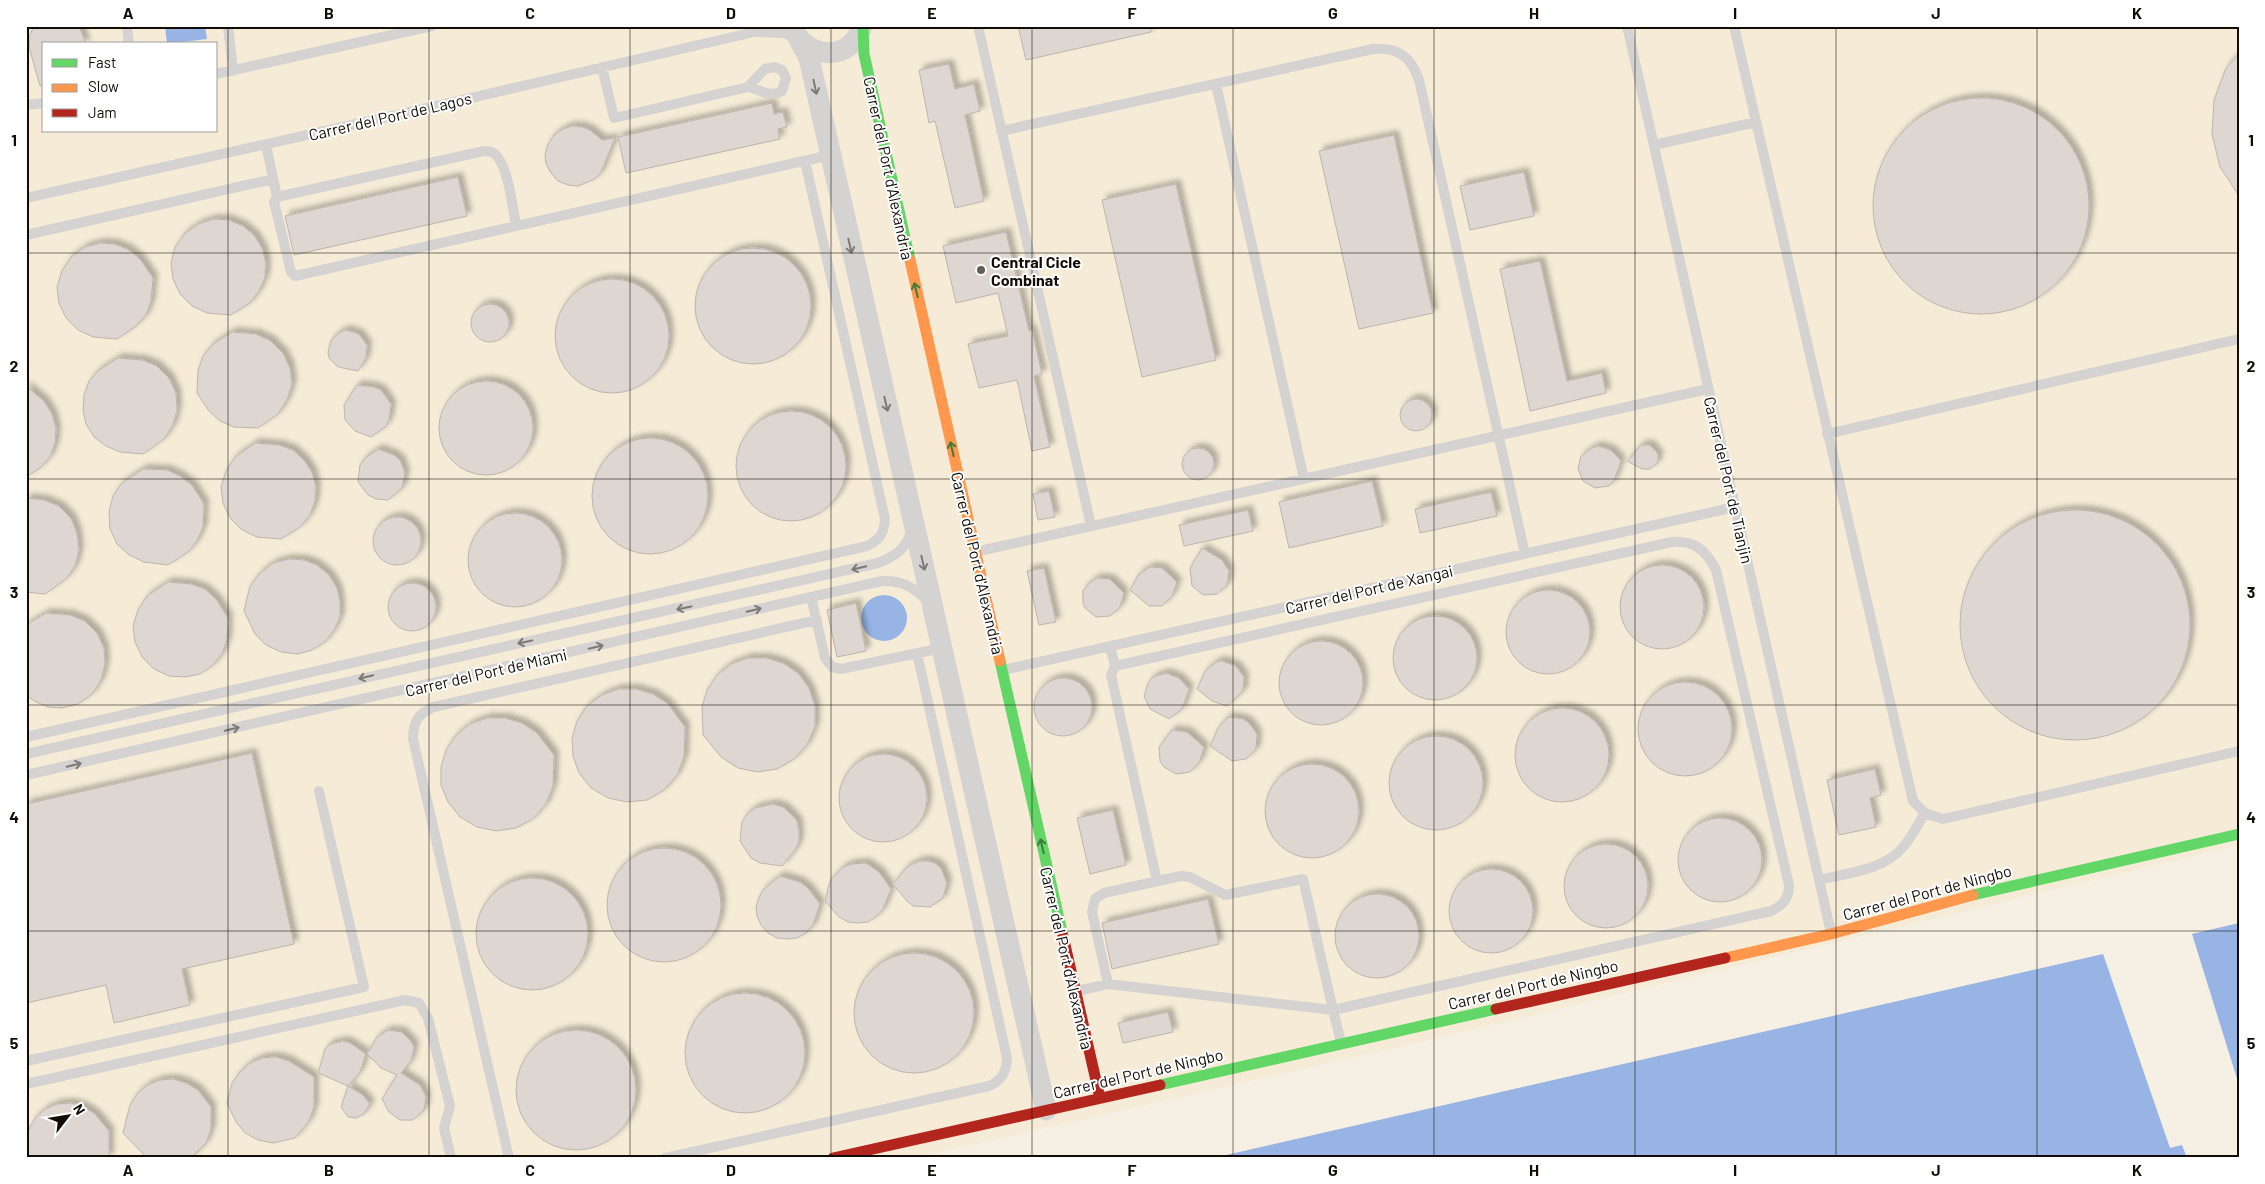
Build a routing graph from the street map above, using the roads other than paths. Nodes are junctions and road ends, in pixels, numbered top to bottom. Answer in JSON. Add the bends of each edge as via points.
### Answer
{"nodes":[{"id":1,"x":127,"y":26,"type":"edge"},
{"id":2,"x":228,"y":26,"type":"edge"},
{"id":3,"x":432,"y":26,"type":"edge"},
{"id":4,"x":764,"y":26,"type":"edge"},
{"id":5,"x":863,"y":26,"type":"edge"},
{"id":6,"x":978,"y":26,"type":"edge"},
{"id":7,"x":1627,"y":26,"type":"edge"},
{"id":8,"x":1734,"y":26,"type":"edge"},
{"id":9,"x":754,"y":32,"type":"junction"},
{"id":10,"x":796,"y":34,"type":"edge"},
{"id":11,"x":129,"y":42,"type":"edge"},
{"id":12,"x":602,"y":67,"type":"junction"},
{"id":13,"x":233,"y":71,"type":"junction"},
{"id":14,"x":218,"y":74,"type":"edge"},
{"id":15,"x":1216,"y":84,"type":"junction"},
{"id":16,"x":748,"y":87,"type":"dead end"},
{"id":17,"x":42,"y":103,"type":"edge"},
{"id":18,"x":26,"y":105,"type":"edge"},
{"id":19,"x":1756,"y":122,"type":"junction"},
{"id":20,"x":1001,"y":131,"type":"junction"},
{"id":21,"x":266,"y":144,"type":"junction"},
{"id":22,"x":1654,"y":145,"type":"junction"},
{"id":23,"x":830,"y":155,"type":"junction"},
{"id":24,"x":805,"y":161,"type":"junction"},
{"id":25,"x":273,"y":179,"type":"junction"},
{"id":26,"x":277,"y":197,"type":"junction"},
{"id":27,"x":26,"y":198,"type":"edge"},
{"id":28,"x":516,"y":226,"type":"junction"},
{"id":29,"x":26,"y":235,"type":"edge"},
{"id":30,"x":2239,"y":339,"type":"edge"},
{"id":31,"x":1708,"y":389,"type":"junction"},
{"id":32,"x":1827,"y":434,"type":"junction"},
{"id":33,"x":1498,"y":436,"type":"junction"},
{"id":34,"x":1304,"y":479,"type":"junction"},
{"id":35,"x":1735,"y":507,"type":"junction"},
{"id":36,"x":912,"y":516,"type":"junction"},
{"id":37,"x":1091,"y":526,"type":"junction"},
{"id":38,"x":975,"y":552,"type":"junction"},
{"id":39,"x":1525,"y":554,"type":"junction"},
{"id":40,"x":812,"y":597,"type":"junction"},
{"id":41,"x":934,"y":612,"type":"junction"},
{"id":42,"x":816,"y":620,"type":"junction"},
{"id":43,"x":1110,"y":646,"type":"junction"},
{"id":44,"x":942,"y":648,"type":"junction"},
{"id":45,"x":917,"y":653,"type":"junction"},
{"id":46,"x":1115,"y":666,"type":"junction"},
{"id":47,"x":1002,"y":670,"type":"junction"},
{"id":48,"x":26,"y":737,"type":"edge"},
{"id":49,"x":2239,"y":751,"type":"edge"},
{"id":50,"x":26,"y":754,"type":"edge"},
{"id":51,"x":26,"y":775,"type":"edge"},
{"id":52,"x":319,"y":791,"type":"dead end"},
{"id":53,"x":1925,"y":813,"type":"junction"},
{"id":54,"x":2239,"y":834,"type":"edge"},
{"id":55,"x":1819,"y":880,"type":"junction"},
{"id":56,"x":1157,"y":882,"type":"junction"},
{"id":57,"x":1831,"y":934,"type":"junction"},
{"id":58,"x":1108,"y":984,"type":"junction"},
{"id":59,"x":1074,"y":991,"type":"junction"},
{"id":60,"x":1333,"y":1010,"type":"junction"},
{"id":61,"x":1342,"y":1043,"type":"junction"},
{"id":62,"x":26,"y":1061,"type":"edge"},
{"id":63,"x":26,"y":1084,"type":"edge"},
{"id":64,"x":1100,"y":1098,"type":"junction"},
{"id":65,"x":1046,"y":1110,"type":"junction"},
{"id":66,"x":451,"y":1158,"type":"edge"},
{"id":67,"x":509,"y":1158,"type":"edge"},
{"id":68,"x":665,"y":1158,"type":"edge"},
{"id":69,"x":833,"y":1158,"type":"edge"}],
"edges":[{"from":1,"to":11,"type":"lane"},
{"from":2,"to":13,"type":"lane"},
{"from":3,"to":13,"type":"lane"},
{"from":4,"to":9,"type":"lane"},
{"from":5,"to":10,"type":"street","via":[[853,42],[832,53],[810,49]]},
{"from":38,"to":5,"type":"street","name":"Carrer del Port d'Alexandria","one_way":true,"via":[[864,54]]},
{"from":6,"to":20,"type":"lane"},
{"from":7,"to":22,"type":"lane","name":"Carrer del Port de Tianjin"},
{"from":8,"to":19,"type":"lane"},
{"from":9,"to":10,"type":"lane"},
{"from":9,"to":12,"type":"lane","name":"Carrer del Port de Lagos"},
{"from":10,"to":23,"type":"street","one_way":true,"via":[[809,58]]},
{"from":12,"to":16,"type":"lane","via":[[614,118]]},
{"from":12,"to":21,"type":"lane","name":"Carrer del Port de Lagos"},
{"from":13,"to":14,"type":"lane"},
{"from":15,"to":20,"type":"lane"},
{"from":15,"to":33,"type":"lane","via":[[1373,49],[1394,50],[1410,61],[1419,80]]},
{"from":15,"to":34,"type":"lane"},
{"from":17,"to":18,"type":"lane"},
{"from":19,"to":22,"type":"lane"},
{"from":19,"to":32,"type":"lane"},
{"from":20,"to":37,"type":"lane"},
{"from":21,"to":25,"type":"lane"},
{"from":21,"to":27,"type":"lane","name":"Carrer del Port de Lagos"},
{"from":22,"to":31,"type":"lane","name":"Carrer del Port de Tianjin"},
{"from":23,"to":24,"type":"lane"},
{"from":23,"to":36,"type":"street","one_way":true},
{"from":24,"to":28,"type":"lane"},
{"from":24,"to":48,"type":"lane","via":[[885,519],[884,528],[875,542]]},
{"from":25,"to":26,"type":"lane"},
{"from":25,"to":29,"type":"lane"},
{"from":26,"to":28,"type":"lane","via":[[484,150],[496,154],[503,166]]},
{"from":26,"to":28,"type":"lane","via":[[274,202],[290,272],[295,276]]},
{"from":30,"to":32,"type":"lane"},
{"from":31,"to":33,"type":"lane"},
{"from":31,"to":35,"type":"lane","name":"Carrer del Port de Tianjin"},
{"from":32,"to":53,"type":"lane","via":[[1909,788],[1913,801]]},
{"from":33,"to":34,"type":"lane"},
{"from":33,"to":39,"type":"lane"},
{"from":34,"to":37,"type":"lane"},
{"from":35,"to":39,"type":"lane","name":"Carrer del Port de Xangai"},
{"from":35,"to":55,"type":"lane","name":"Carrer del Port de Tianjin"},
{"from":36,"to":41,"type":"street","one_way":true},
{"from":36,"to":50,"type":"lane","name":"Carrer del Port de Miami","one_way":true,"via":[[912,530],[904,548],[878,563]]},
{"from":37,"to":38,"type":"lane"},
{"from":38,"to":47,"type":"street","name":"Carrer del Port d'Alexandria"},
{"from":39,"to":43,"type":"lane","name":"Carrer del Port de Xangai"},
{"from":40,"to":41,"type":"lane","name":"Carrer del Port de Miami","via":[[895,581],[916,590]]},
{"from":40,"to":42,"type":"lane"},
{"from":51,"to":40,"type":"lane","name":"Carrer del Port de Miami","one_way":true},
{"from":41,"to":44,"type":"street"},
{"from":42,"to":45,"type":"lane","via":[[825,658],[836,669]]},
{"from":42,"to":67,"type":"lane","via":[[434,707],[424,710],[417,718],[413,738]]},
{"from":43,"to":46,"type":"lane"},
{"from":43,"to":47,"type":"lane","name":"Carrer del Port de Xangai"},
{"from":44,"to":45,"type":"lane"},
{"from":44,"to":65,"type":"street"},
{"from":45,"to":68,"type":"lane","via":[[1007,1058],[1003,1076],[989,1086]]},
{"from":46,"to":56,"type":"lane","via":[[1111,675]]},
{"from":46,"to":60,"type":"lane","via":[[1672,542],[1693,543],[1711,559],[1789,885],[1785,901],[1771,911]]},
{"from":59,"to":47,"type":"street","name":"Carrer del Port d'Alexandria","one_way":true},
{"from":49,"to":53,"type":"lane","via":[[1944,819]]},
{"from":52,"to":62,"type":"lane","via":[[364,987]]},
{"from":53,"to":55,"type":"lane","via":[[1904,846],[1888,860]]},
{"from":54,"to":57,"type":"street","name":"Carrer del Port de Ningbo","via":[[2003,887]]},
{"from":55,"to":57,"type":"lane","name":"Carrer del Port de Tianjin"},
{"from":56,"to":58,"type":"lane","via":[[1104,893],[1094,899],[1092,912]]},
{"from":56,"to":60,"type":"lane","via":[[1185,876],[1225,895],[1304,879]]},
{"from":57,"to":61,"type":"street","name":"Carrer del Port de Ningbo"},
{"from":58,"to":59,"type":"lane"},
{"from":58,"to":60,"type":"lane"},
{"from":59,"to":64,"type":"street","name":"Carrer del Port d'Alexandria"},
{"from":60,"to":61,"type":"lane"},
{"from":61,"to":64,"type":"street","name":"Carrer del Port de Ningbo"},
{"from":63,"to":66,"type":"lane","via":[[412,1000],[420,1003],[428,1018],[450,1106],[444,1128]]},
{"from":64,"to":65,"type":"street","name":"Carrer del Port de Ningbo"},
{"from":65,"to":69,"type":"street","name":"Carrer del Port de Ningbo"}]}
